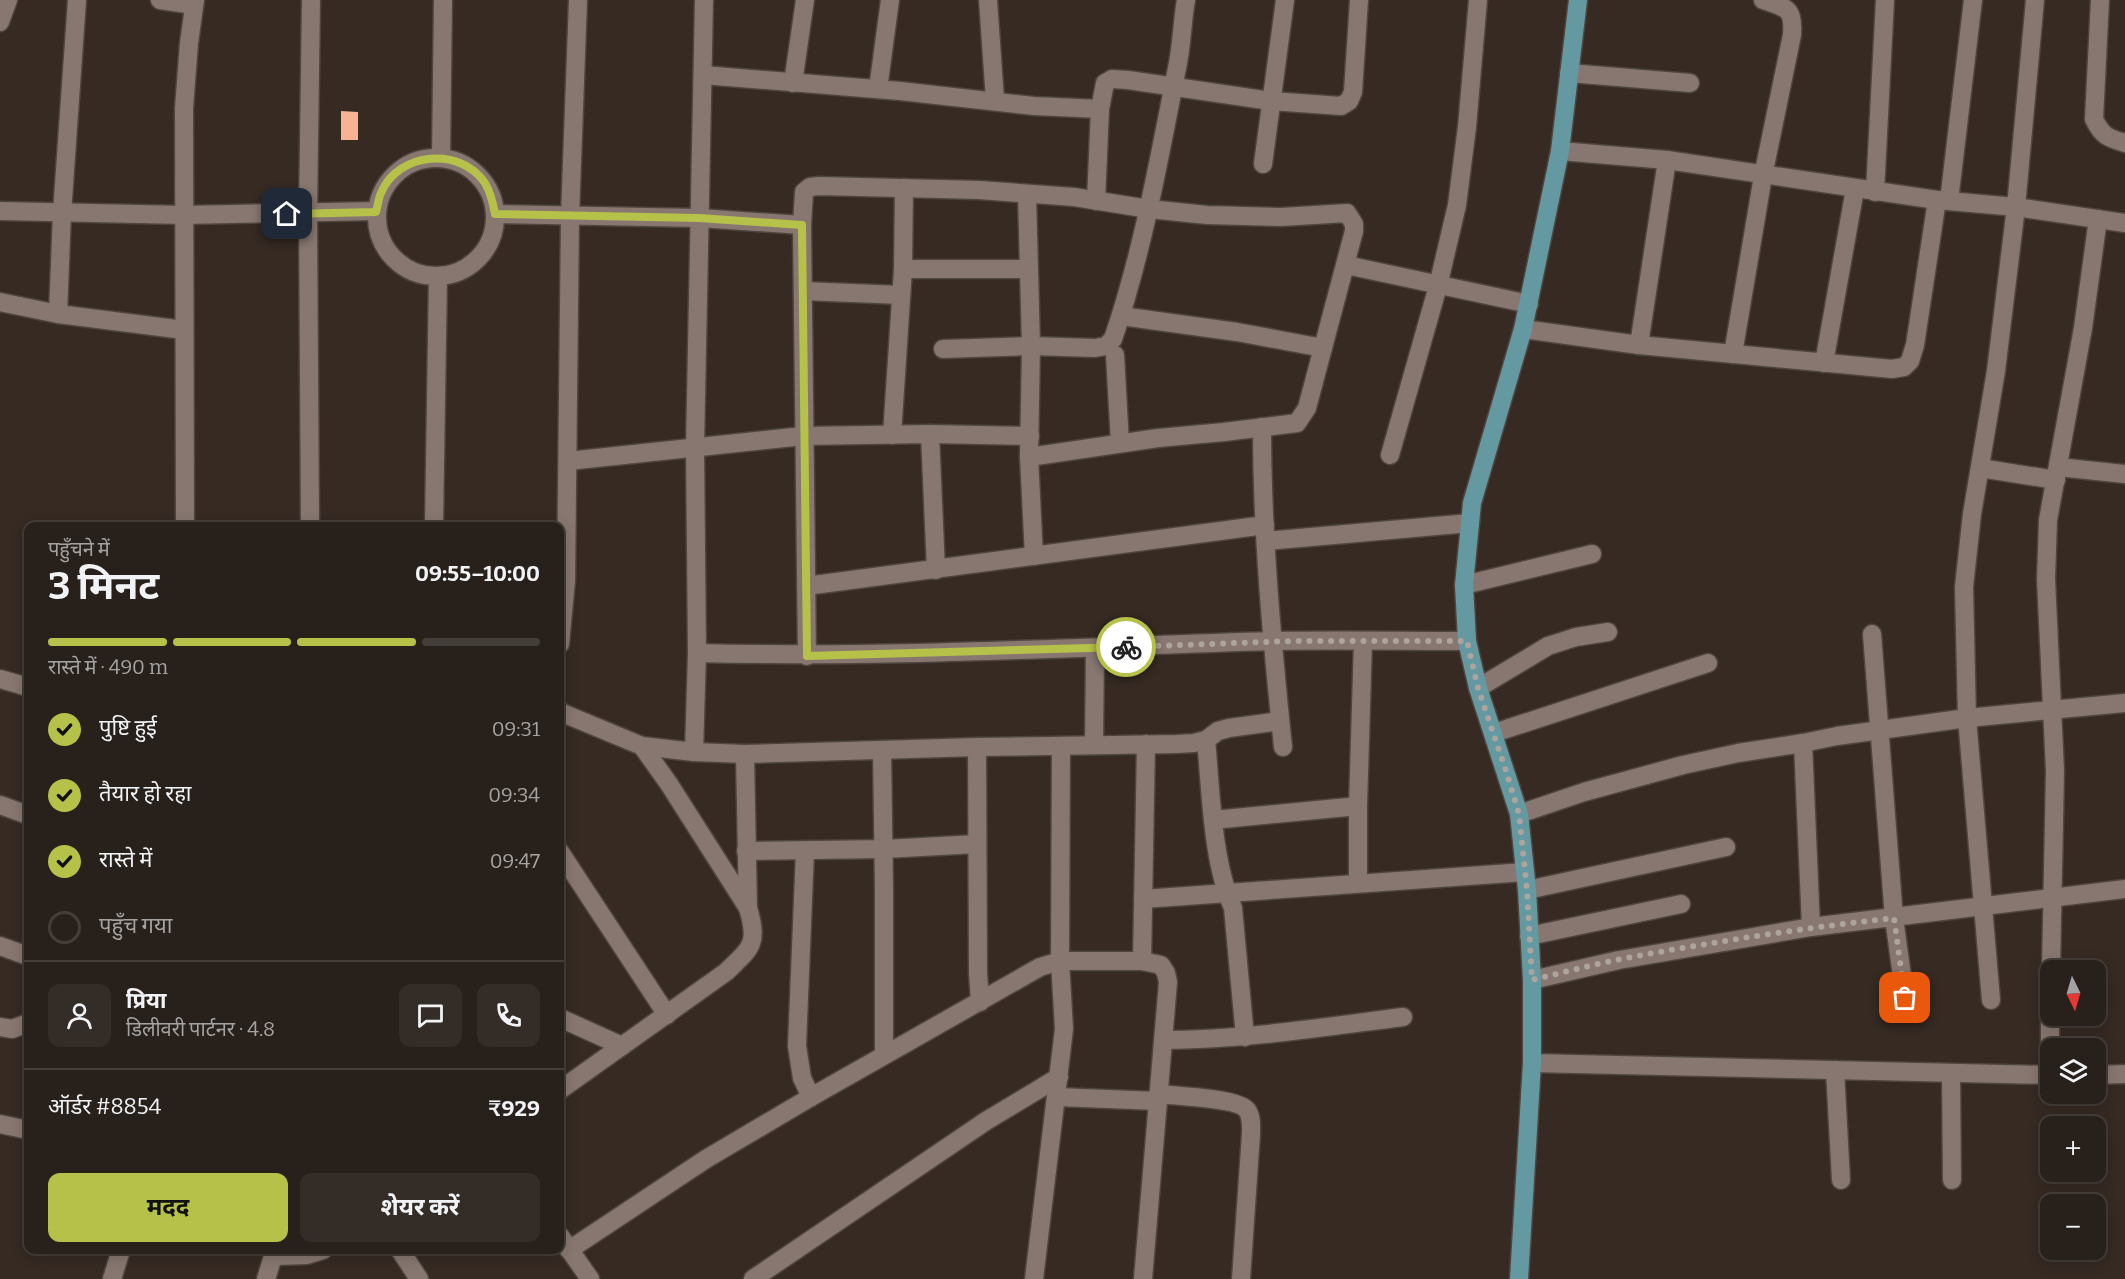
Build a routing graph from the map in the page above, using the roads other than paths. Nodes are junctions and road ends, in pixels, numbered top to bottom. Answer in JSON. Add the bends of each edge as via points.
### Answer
{"nodes":[{"id":1,"x":8,"y":0,"type":"edge"},
{"id":2,"x":76,"y":0,"type":"edge"},
{"id":3,"x":160,"y":0,"type":"edge"},
{"id":4,"x":311,"y":0,"type":"edge"},
{"id":5,"x":443,"y":0,"type":"edge"},
{"id":6,"x":578,"y":0,"type":"edge"},
{"id":7,"x":704,"y":0,"type":"edge"},
{"id":8,"x":805,"y":0,"type":"edge"},
{"id":9,"x":890,"y":0,"type":"edge"},
{"id":10,"x":988,"y":0,"type":"edge"},
{"id":11,"x":1186,"y":0,"type":"edge"},
{"id":12,"x":1285,"y":0,"type":"edge"},
{"id":13,"x":1359,"y":0,"type":"edge"},
{"id":14,"x":1478,"y":0,"type":"edge"},
{"id":15,"x":1578,"y":0,"type":"edge"},
{"id":16,"x":1763,"y":0,"type":"edge"},
{"id":17,"x":1885,"y":0,"type":"edge"},
{"id":18,"x":1972,"y":0,"type":"edge"},
{"id":19,"x":2035,"y":0,"type":"edge"},
{"id":20,"x":2100,"y":0,"type":"edge"},
{"id":21,"x":195,"y":2,"type":"edge"},
{"id":22,"x":0,"y":22,"type":"edge"},
{"id":23,"x":1569,"y":73,"type":"junction"},
{"id":24,"x":703,"y":75,"type":"junction"},
{"id":25,"x":1690,"y":82,"type":"dead end"},
{"id":26,"x":793,"y":83,"type":"junction"},
{"id":27,"x":1173,"y":87,"type":"junction"},
{"id":28,"x":878,"y":89,"type":"junction"},
{"id":29,"x":995,"y":100,"type":"junction"},
{"id":30,"x":1271,"y":101,"type":"junction"},
{"id":31,"x":1100,"y":109,"type":"junction"},
{"id":32,"x":2125,"y":143,"type":"edge"},
{"id":33,"x":1560,"y":151,"type":"junction"},
{"id":34,"x":441,"y":158,"type":"junction"},
{"id":35,"x":1667,"y":160,"type":"junction"},
{"id":36,"x":1263,"y":164,"type":"dead end"},
{"id":37,"x":1763,"y":176,"type":"junction"},
{"id":38,"x":904,"y":188,"type":"junction"},
{"id":39,"x":1855,"y":189,"type":"junction"},
{"id":40,"x":1875,"y":192,"type":"junction"},
{"id":41,"x":1027,"y":194,"type":"junction"},
{"id":42,"x":1943,"y":200,"type":"junction"},
{"id":43,"x":1096,"y":201,"type":"junction"},
{"id":44,"x":2016,"y":207,"type":"junction"},
{"id":45,"x":1149,"y":210,"type":"junction"},
{"id":46,"x":0,"y":211,"type":"edge"},
{"id":47,"x":376,"y":212,"type":"junction"},
{"id":48,"x":62,"y":213,"type":"junction"},
{"id":49,"x":308,"y":214,"type":"junction"},
{"id":50,"x":495,"y":214,"type":"junction"},
{"id":51,"x":184,"y":215,"type":"junction"},
{"id":52,"x":570,"y":217,"type":"junction"},
{"id":53,"x":699,"y":218,"type":"junction"},
{"id":54,"x":2098,"y":219,"type":"junction"},
{"id":55,"x":2125,"y":223,"type":"edge"},
{"id":56,"x":802,"y":225,"type":"junction"},
{"id":57,"x":1346,"y":265,"type":"junction"},
{"id":58,"x":903,"y":269,"type":"junction"},
{"id":59,"x":1027,"y":269,"type":"junction"},
{"id":60,"x":438,"y":276,"type":"junction"},
{"id":61,"x":1438,"y":286,"type":"junction"},
{"id":62,"x":803,"y":291,"type":"junction"},
{"id":63,"x":902,"y":295,"type":"junction"},
{"id":64,"x":0,"y":302,"type":"edge"},
{"id":65,"x":1528,"y":304,"type":"junction"},
{"id":66,"x":58,"y":314,"type":"junction"},
{"id":67,"x":1121,"y":316,"type":"junction"},
{"id":68,"x":1523,"y":329,"type":"junction"},
{"id":69,"x":184,"y":330,"type":"junction"},
{"id":70,"x":1639,"y":345,"type":"junction"},
{"id":71,"x":1031,"y":346,"type":"junction"},
{"id":72,"x":1323,"y":348,"type":"junction"},
{"id":73,"x":943,"y":349,"type":"dead end"},
{"id":74,"x":1733,"y":354,"type":"junction"},
{"id":75,"x":1115,"y":355,"type":"dead end"},
{"id":76,"x":1824,"y":363,"type":"junction"},
{"id":77,"x":1262,"y":427,"type":"junction"},
{"id":78,"x":930,"y":434,"type":"junction"},
{"id":79,"x":892,"y":435,"type":"junction"},
{"id":80,"x":803,"y":436,"type":"junction"},
{"id":81,"x":1030,"y":436,"type":"junction"},
{"id":82,"x":1120,"y":443,"type":"junction"},
{"id":83,"x":695,"y":447,"type":"junction"},
{"id":84,"x":1390,"y":455,"type":"dead end"},
{"id":85,"x":1029,"y":457,"type":"junction"},
{"id":86,"x":568,"y":461,"type":"junction"},
{"id":87,"x":1980,"y":468,"type":"junction"},
{"id":88,"x":2057,"y":474,"type":"junction"},
{"id":89,"x":2125,"y":474,"type":"edge"},
{"id":90,"x":185,"y":522,"type":"edge"},
{"id":91,"x":310,"y":522,"type":"edge"},
{"id":92,"x":434,"y":522,"type":"edge"},
{"id":93,"x":1470,"y":523,"type":"junction"},
{"id":94,"x":1265,"y":533,"type":"junction"},
{"id":95,"x":1592,"y":554,"type":"dead end"},
{"id":96,"x":1034,"y":556,"type":"junction"},
{"id":97,"x":936,"y":570,"type":"junction"},
{"id":98,"x":1464,"y":585,"type":"junction"},
{"id":99,"x":806,"y":586,"type":"junction"},
{"id":100,"x":564,"y":607,"type":"edge"},
{"id":101,"x":1608,"y":632,"type":"dead end"},
{"id":102,"x":1872,"y":634,"type":"dead end"},
{"id":103,"x":1272,"y":641,"type":"junction"},
{"id":104,"x":1363,"y":641,"type":"junction"},
{"id":105,"x":1467,"y":641,"type":"junction"},
{"id":106,"x":1095,"y":648,"type":"junction"},
{"id":107,"x":697,"y":653,"type":"junction"},
{"id":108,"x":807,"y":656,"type":"junction"},
{"id":109,"x":1708,"y":663,"type":"dead end"},
{"id":110,"x":0,"y":679,"type":"edge"},
{"id":111,"x":24,"y":686,"type":"edge"},
{"id":112,"x":1478,"y":688,"type":"junction"},
{"id":113,"x":2125,"y":703,"type":"edge"},
{"id":114,"x":2051,"y":710,"type":"junction"},
{"id":115,"x":564,"y":714,"type":"edge"},
{"id":116,"x":1967,"y":718,"type":"junction"},
{"id":117,"x":1280,"y":721,"type":"junction"},
{"id":118,"x":1878,"y":731,"type":"junction"},
{"id":119,"x":1494,"y":733,"type":"junction"},
{"id":120,"x":1206,"y":740,"type":"junction"},
{"id":121,"x":1803,"y":743,"type":"junction"},
{"id":122,"x":1146,"y":744,"type":"junction"},
{"id":123,"x":1094,"y":745,"type":"junction"},
{"id":124,"x":642,"y":746,"type":"junction"},
{"id":125,"x":1060,"y":746,"type":"junction"},
{"id":126,"x":977,"y":747,"type":"junction"},
{"id":127,"x":1282,"y":747,"type":"dead end"},
{"id":128,"x":882,"y":750,"type":"junction"},
{"id":129,"x":694,"y":752,"type":"junction"},
{"id":130,"x":745,"y":754,"type":"junction"},
{"id":131,"x":0,"y":805,"type":"edge"},
{"id":132,"x":1358,"y":806,"type":"junction"},
{"id":133,"x":24,"y":814,"type":"edge"},
{"id":134,"x":1519,"y":814,"type":"junction"},
{"id":135,"x":1213,"y":820,"type":"junction"},
{"id":136,"x":977,"y":844,"type":"junction"},
{"id":137,"x":1726,"y":847,"type":"dead end"},
{"id":138,"x":884,"y":849,"type":"junction"},
{"id":139,"x":746,"y":851,"type":"junction"},
{"id":140,"x":805,"y":851,"type":"junction"},
{"id":141,"x":564,"y":858,"type":"edge"},
{"id":142,"x":1526,"y":881,"type":"junction"},
{"id":143,"x":1358,"y":883,"type":"junction"},
{"id":144,"x":2125,"y":889,"type":"edge"},
{"id":145,"x":1226,"y":893,"type":"junction"},
{"id":146,"x":2051,"y":897,"type":"junction"},
{"id":147,"x":1143,"y":899,"type":"junction"},
{"id":148,"x":1681,"y":904,"type":"dead end"},
{"id":149,"x":748,"y":908,"type":"junction"},
{"id":150,"x":1984,"y":908,"type":"junction"},
{"id":151,"x":1894,"y":918,"type":"junction"},
{"id":152,"x":1811,"y":927,"type":"junction"},
{"id":153,"x":1529,"y":936,"type":"junction"},
{"id":154,"x":0,"y":946,"type":"edge"},
{"id":155,"x":24,"y":955,"type":"edge"},
{"id":156,"x":2050,"y":960,"type":"edge"},
{"id":157,"x":1060,"y":961,"type":"junction"},
{"id":158,"x":1142,"y":961,"type":"junction"},
{"id":159,"x":1532,"y":980,"type":"junction"},
{"id":160,"x":1905,"y":998,"type":"dead end"},
{"id":161,"x":1992,"y":1000,"type":"dead end"},
{"id":162,"x":980,"y":1002,"type":"junction"},
{"id":163,"x":667,"y":1015,"type":"junction"},
{"id":164,"x":1403,"y":1017,"type":"dead end"},
{"id":165,"x":564,"y":1020,"type":"edge"},
{"id":166,"x":24,"y":1024,"type":"edge"},
{"id":167,"x":0,"y":1027,"type":"edge"},
{"id":168,"x":1245,"y":1037,"type":"junction"},
{"id":169,"x":1163,"y":1040,"type":"junction"},
{"id":170,"x":622,"y":1046,"type":"junction"},
{"id":171,"x":884,"y":1054,"type":"junction"},
{"id":172,"x":1532,"y":1063,"type":"junction"},
{"id":173,"x":1835,"y":1070,"type":"junction"},
{"id":174,"x":1951,"y":1072,"type":"junction"},
{"id":175,"x":2125,"y":1074,"type":"edge"},
{"id":176,"x":2040,"y":1075,"type":"edge"},
{"id":177,"x":2106,"y":1075,"type":"edge"},
{"id":178,"x":1059,"y":1077,"type":"junction"},
{"id":179,"x":564,"y":1087,"type":"edge"},
{"id":180,"x":811,"y":1096,"type":"junction"},
{"id":181,"x":1057,"y":1097,"type":"junction"},
{"id":182,"x":1158,"y":1098,"type":"junction"},
{"id":183,"x":0,"y":1124,"type":"edge"},
{"id":184,"x":24,"y":1129,"type":"edge"},
{"id":185,"x":1952,"y":1179,"type":"dead end"},
{"id":186,"x":1841,"y":1180,"type":"dead end"},
{"id":187,"x":564,"y":1243,"type":"edge"},
{"id":188,"x":120,"y":1254,"type":"edge"},
{"id":189,"x":275,"y":1254,"type":"edge"},
{"id":190,"x":291,"y":1254,"type":"edge"},
{"id":191,"x":310,"y":1254,"type":"edge"},
{"id":192,"x":403,"y":1254,"type":"edge"},
{"id":193,"x":112,"y":1279,"type":"edge"},
{"id":194,"x":266,"y":1279,"type":"edge"},
{"id":195,"x":419,"y":1279,"type":"edge"},
{"id":196,"x":590,"y":1279,"type":"edge"},
{"id":197,"x":753,"y":1279,"type":"edge"},
{"id":198,"x":1034,"y":1279,"type":"edge"},
{"id":199,"x":1143,"y":1279,"type":"edge"},
{"id":200,"x":1241,"y":1279,"type":"edge"},
{"id":201,"x":1519,"y":1279,"type":"edge"}],
"edges":[{"from":1,"to":22,"type":"street"},
{"from":2,"to":48,"type":"street"},
{"from":3,"to":21,"type":"street"},
{"from":4,"to":49,"type":"street"},
{"from":5,"to":34,"type":"street"},
{"from":6,"to":52,"type":"street"},
{"from":7,"to":24,"type":"street"},
{"from":8,"to":26,"type":"street"},
{"from":9,"to":28,"type":"street"},
{"from":10,"to":29,"type":"street"},
{"from":11,"to":27,"type":"street"},
{"from":12,"to":30,"type":"street"},
{"from":13,"to":30,"type":"street","via":[[1353,92],[1349,101],[1341,106]]},
{"from":14,"to":61,"type":"street","via":[[1457,205]]},
{"from":15,"to":23,"type":"main road"},
{"from":16,"to":37,"type":"street","via":[[1791,12],[1793,20]]},
{"from":17,"to":40,"type":"street"},
{"from":18,"to":42,"type":"street"},
{"from":19,"to":44,"type":"street"},
{"from":20,"to":32,"type":"street","via":[[2094,119],[2100,132]]},
{"from":21,"to":51,"type":"street","via":[[184,108]]},
{"from":23,"to":25,"type":"street"},
{"from":23,"to":33,"type":"main road"},
{"from":24,"to":26,"type":"street"},
{"from":24,"to":53,"type":"street"},
{"from":26,"to":28,"type":"street"},
{"from":27,"to":30,"type":"street"},
{"from":27,"to":31,"type":"street","via":[[1112,79],[1105,83]]},
{"from":27,"to":45,"type":"street"},
{"from":28,"to":29,"type":"street"},
{"from":29,"to":31,"type":"street"},
{"from":30,"to":36,"type":"street"},
{"from":31,"to":43,"type":"street"},
{"from":33,"to":35,"type":"street"},
{"from":33,"to":65,"type":"main road"},
{"from":34,"to":47,"type":"street","via":[[422,159],[405,166],[381,193]]},
{"from":34,"to":50,"type":"street","via":[[458,162],[484,182]]},
{"from":35,"to":37,"type":"street"},
{"from":35,"to":70,"type":"street"},
{"from":37,"to":39,"type":"street"},
{"from":37,"to":74,"type":"street"},
{"from":38,"to":41,"type":"street"},
{"from":38,"to":56,"type":"street","via":[[810,187],[802,198]]},
{"from":38,"to":58,"type":"street"},
{"from":39,"to":40,"type":"street"},
{"from":39,"to":76,"type":"street"},
{"from":40,"to":42,"type":"street"},
{"from":41,"to":43,"type":"street"},
{"from":41,"to":59,"type":"street"},
{"from":42,"to":44,"type":"street"},
{"from":42,"to":76,"type":"street","via":[[1910,361],[1904,367],[1892,369]]},
{"from":43,"to":45,"type":"street"},
{"from":44,"to":54,"type":"street"},
{"from":44,"to":87,"type":"street"},
{"from":45,"to":57,"type":"street","via":[[1248,218],[1347,213],[1354,231]]},
{"from":45,"to":67,"type":"street"},
{"from":46,"to":48,"type":"street"},
{"from":47,"to":49,"type":"street"},
{"from":47,"to":60,"type":"street","via":[[378,231],[386,249],[400,264],[418,273]]},
{"from":48,"to":51,"type":"street"},
{"from":48,"to":66,"type":"street"},
{"from":49,"to":51,"type":"street"},
{"from":49,"to":91,"type":"street"},
{"from":50,"to":52,"type":"street"},
{"from":50,"to":60,"type":"street","via":[[493,233],[485,250],[456,272]]},
{"from":51,"to":69,"type":"street"},
{"from":52,"to":53,"type":"street"},
{"from":52,"to":86,"type":"street"},
{"from":53,"to":56,"type":"street"},
{"from":53,"to":83,"type":"street"},
{"from":54,"to":55,"type":"street"},
{"from":54,"to":88,"type":"street"},
{"from":56,"to":62,"type":"street"},
{"from":57,"to":61,"type":"street"},
{"from":57,"to":72,"type":"street"},
{"from":58,"to":59,"type":"street"},
{"from":58,"to":63,"type":"street"},
{"from":59,"to":71,"type":"street"},
{"from":60,"to":92,"type":"street"},
{"from":61,"to":65,"type":"street"},
{"from":61,"to":84,"type":"street"},
{"from":62,"to":63,"type":"street"},
{"from":62,"to":80,"type":"street"},
{"from":63,"to":79,"type":"street"},
{"from":64,"to":66,"type":"street"},
{"from":65,"to":68,"type":"main road"},
{"from":66,"to":69,"type":"street"},
{"from":67,"to":71,"type":"street","via":[[1113,339],[1106,346]]},
{"from":67,"to":72,"type":"street"},
{"from":68,"to":70,"type":"street"},
{"from":68,"to":93,"type":"main road","via":[[1472,503]]},
{"from":69,"to":90,"type":"street"},
{"from":70,"to":74,"type":"street"},
{"from":71,"to":73,"type":"street"},
{"from":71,"to":81,"type":"street"},
{"from":72,"to":77,"type":"street","via":[[1302,417],[1297,423]]},
{"from":74,"to":76,"type":"street"},
{"from":75,"to":82,"type":"street"},
{"from":77,"to":82,"type":"street"},
{"from":77,"to":94,"type":"street"},
{"from":78,"to":79,"type":"street"},
{"from":78,"to":81,"type":"street"},
{"from":78,"to":97,"type":"street"},
{"from":79,"to":80,"type":"street"},
{"from":80,"to":83,"type":"street"},
{"from":80,"to":99,"type":"street"},
{"from":81,"to":85,"type":"street"},
{"from":82,"to":85,"type":"street"},
{"from":83,"to":86,"type":"street"},
{"from":83,"to":107,"type":"street"},
{"from":85,"to":96,"type":"street"},
{"from":86,"to":100,"type":"street"},
{"from":87,"to":88,"type":"street"},
{"from":87,"to":116,"type":"street","via":[[1964,587]]},
{"from":88,"to":89,"type":"street"},
{"from":88,"to":114,"type":"street","via":[[2048,520],[2046,579]]},
{"from":93,"to":94,"type":"street"},
{"from":93,"to":98,"type":"main road"},
{"from":94,"to":96,"type":"street"},
{"from":94,"to":103,"type":"street"},
{"from":95,"to":98,"type":"street"},
{"from":96,"to":97,"type":"street"},
{"from":97,"to":99,"type":"street"},
{"from":98,"to":105,"type":"main road"},
{"from":99,"to":108,"type":"street"},
{"from":101,"to":112,"type":"street","via":[[1548,646]]},
{"from":102,"to":118,"type":"street"},
{"from":103,"to":104,"type":"street"},
{"from":103,"to":106,"type":"street"},
{"from":103,"to":117,"type":"street"},
{"from":104,"to":105,"type":"street"},
{"from":104,"to":132,"type":"street"},
{"from":105,"to":112,"type":"main road"},
{"from":106,"to":108,"type":"street"},
{"from":106,"to":123,"type":"street"},
{"from":107,"to":108,"type":"street"},
{"from":107,"to":129,"type":"street"},
{"from":109,"to":119,"type":"street"},
{"from":110,"to":111,"type":"street"},
{"from":112,"to":119,"type":"main road"},
{"from":113,"to":114,"type":"street"},
{"from":114,"to":116,"type":"street"},
{"from":114,"to":146,"type":"street","via":[[2055,771]]},
{"from":115,"to":124,"type":"street"},
{"from":116,"to":118,"type":"street"},
{"from":116,"to":150,"type":"street"},
{"from":117,"to":120,"type":"street","via":[[1229,728]]},
{"from":117,"to":127,"type":"street"},
{"from":118,"to":121,"type":"street"},
{"from":118,"to":151,"type":"street"},
{"from":119,"to":134,"type":"main road"},
{"from":120,"to":122,"type":"street"},
{"from":120,"to":135,"type":"street"},
{"from":121,"to":134,"type":"street","via":[[1683,765]]},
{"from":121,"to":152,"type":"street"},
{"from":122,"to":123,"type":"street"},
{"from":122,"to":147,"type":"street"},
{"from":123,"to":125,"type":"street"},
{"from":124,"to":129,"type":"street"},
{"from":124,"to":149,"type":"street"},
{"from":125,"to":126,"type":"street"},
{"from":125,"to":157,"type":"street"},
{"from":126,"to":128,"type":"street"},
{"from":126,"to":136,"type":"street"},
{"from":128,"to":130,"type":"street"},
{"from":128,"to":138,"type":"street"},
{"from":129,"to":130,"type":"street"},
{"from":130,"to":139,"type":"street"},
{"from":131,"to":133,"type":"street"},
{"from":132,"to":135,"type":"street"},
{"from":132,"to":143,"type":"street"},
{"from":134,"to":142,"type":"main road"},
{"from":135,"to":145,"type":"street"},
{"from":136,"to":138,"type":"street"},
{"from":136,"to":162,"type":"street"},
{"from":137,"to":142,"type":"street"},
{"from":138,"to":140,"type":"street"},
{"from":138,"to":171,"type":"street"},
{"from":139,"to":140,"type":"street"},
{"from":139,"to":149,"type":"street"},
{"from":140,"to":180,"type":"street","via":[[797,1046],[802,1078]]},
{"from":141,"to":163,"type":"street"},
{"from":142,"to":143,"type":"street"},
{"from":142,"to":153,"type":"main road"},
{"from":143,"to":145,"type":"street"},
{"from":144,"to":146,"type":"street"},
{"from":145,"to":147,"type":"street"},
{"from":145,"to":168,"type":"street","via":[[1233,908]]},
{"from":146,"to":150,"type":"street"},
{"from":146,"to":156,"type":"street"},
{"from":147,"to":158,"type":"street"},
{"from":148,"to":153,"type":"street"},
{"from":149,"to":163,"type":"street","via":[[754,927],[753,942],[745,954]]},
{"from":150,"to":151,"type":"street"},
{"from":150,"to":161,"type":"street"},
{"from":151,"to":152,"type":"street"},
{"from":151,"to":160,"type":"street"},
{"from":152,"to":159,"type":"street","via":[[1619,960]]},
{"from":153,"to":159,"type":"main road"},
{"from":154,"to":155,"type":"street"},
{"from":157,"to":158,"type":"street"},
{"from":157,"to":162,"type":"street","via":[[1017,979]]},
{"from":157,"to":178,"type":"street","via":[[1064,1029]]},
{"from":158,"to":169,"type":"street","via":[[1161,965],[1166,973]]},
{"from":159,"to":172,"type":"main road"},
{"from":162,"to":171,"type":"street"},
{"from":163,"to":170,"type":"street"},
{"from":164,"to":168,"type":"street"},
{"from":165,"to":170,"type":"street"},
{"from":166,"to":167,"type":"street","via":[[12,1029]]},
{"from":168,"to":169,"type":"street"},
{"from":169,"to":182,"type":"street"},
{"from":170,"to":179,"type":"street"},
{"from":171,"to":180,"type":"street"},
{"from":172,"to":173,"type":"street"},
{"from":172,"to":201,"type":"main road"},
{"from":173,"to":174,"type":"street"},
{"from":173,"to":186,"type":"street"},
{"from":174,"to":176,"type":"street"},
{"from":174,"to":185,"type":"street"},
{"from":175,"to":177,"type":"street"},
{"from":178,"to":181,"type":"street"},
{"from":178,"to":197,"type":"street","via":[[986,1121]]},
{"from":180,"to":187,"type":"street"},
{"from":181,"to":182,"type":"street"},
{"from":181,"to":198,"type":"street"},
{"from":182,"to":199,"type":"street"},
{"from":182,"to":200,"type":"street","via":[[1226,1102],[1247,1109],[1251,1134]]},
{"from":183,"to":184,"type":"street"},
{"from":187,"to":196,"type":"street"},
{"from":188,"to":193,"type":"street"},
{"from":189,"to":194,"type":"street"},
{"from":190,"to":191,"type":"street"},
{"from":192,"to":195,"type":"street"}]}
